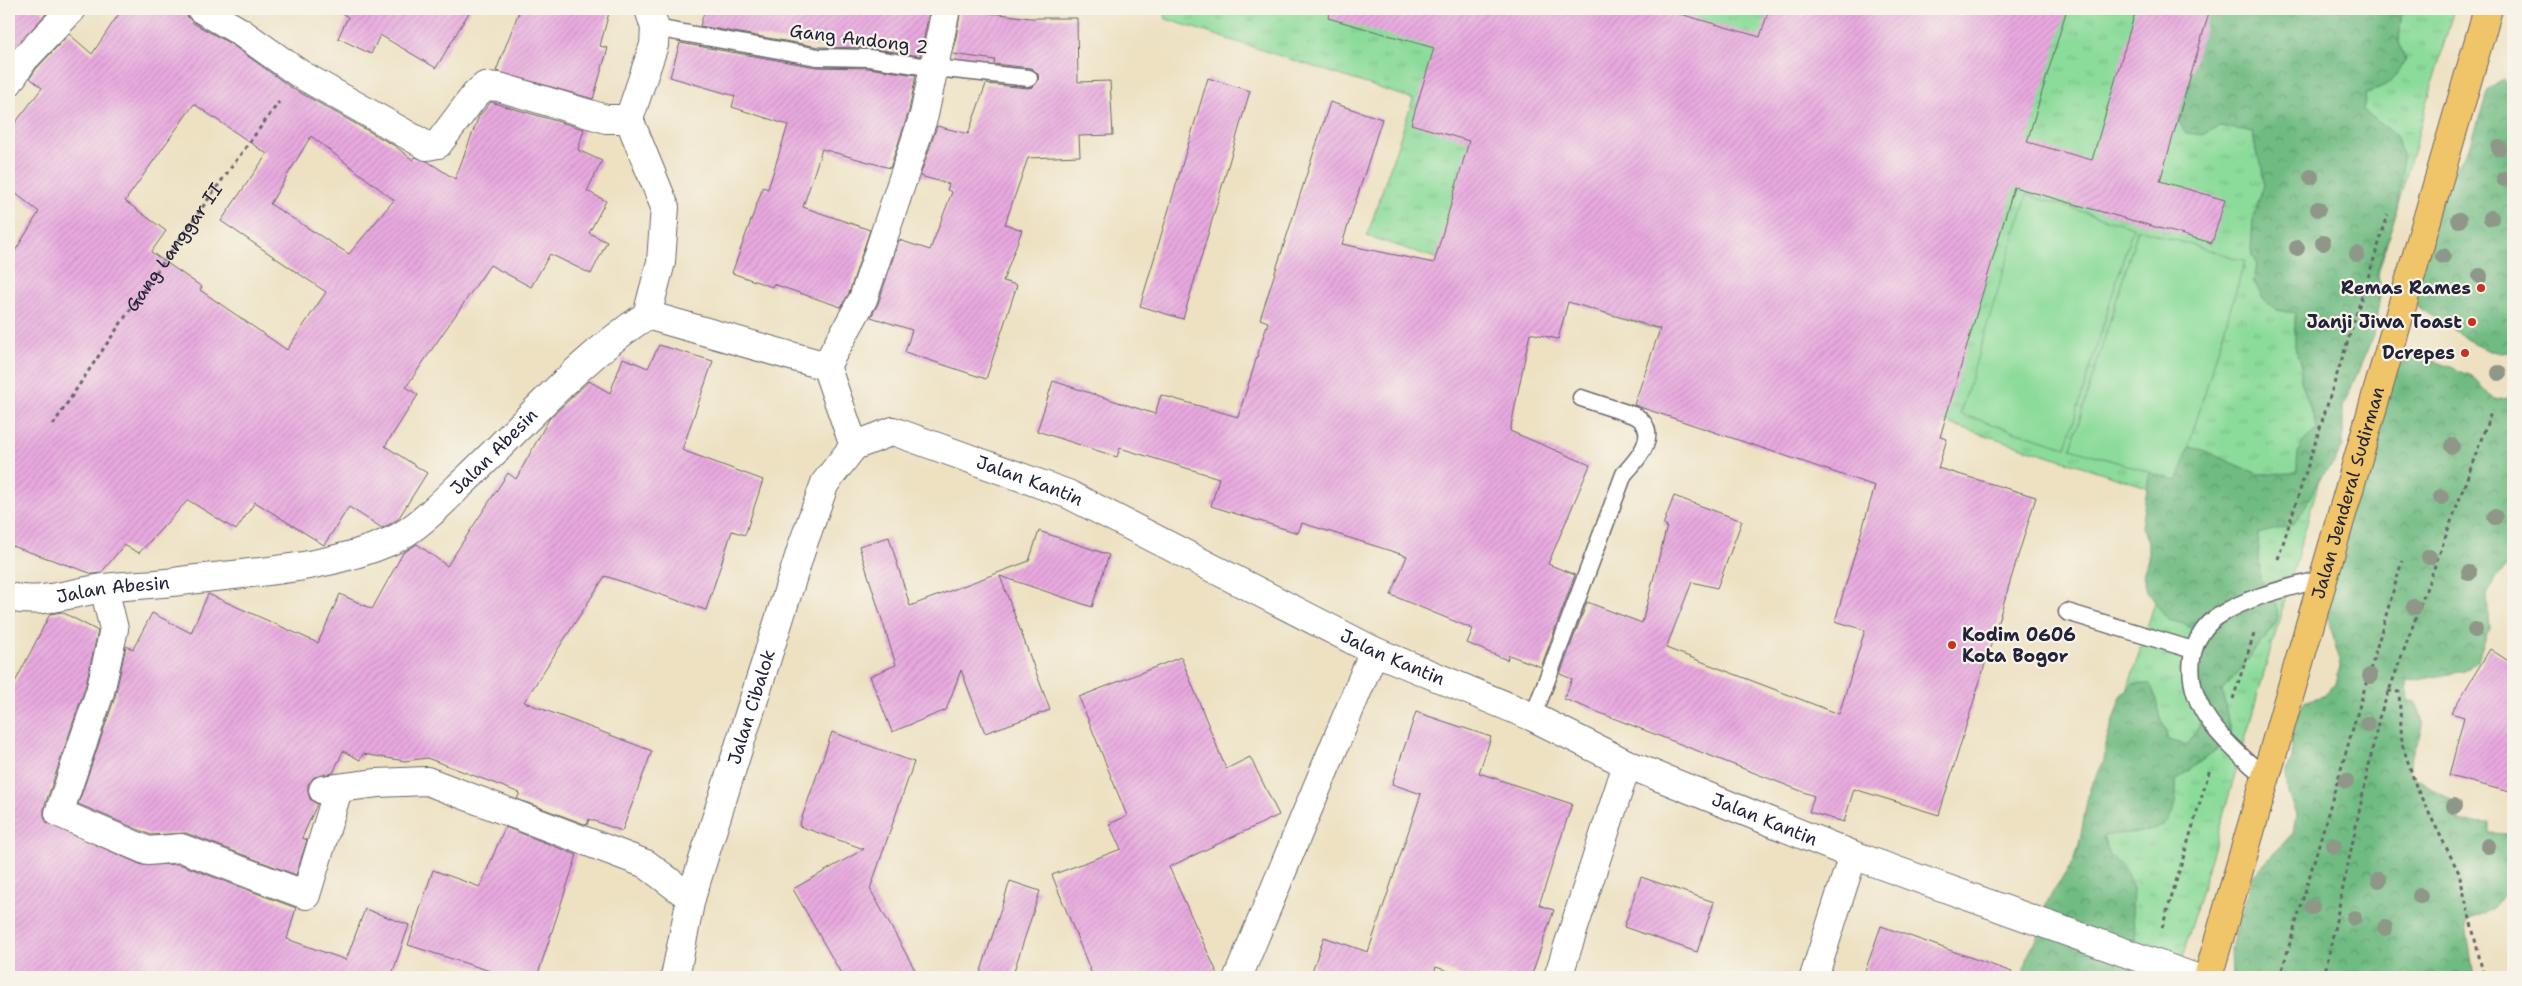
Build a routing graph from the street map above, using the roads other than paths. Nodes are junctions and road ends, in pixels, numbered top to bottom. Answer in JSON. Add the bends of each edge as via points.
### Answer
{"nodes":[{"id":1,"x":72,"y":9,"type":"edge"},
{"id":2,"x":201,"y":9,"type":"edge"},
{"id":3,"x":946,"y":9,"type":"edge"},
{"id":4,"x":2488,"y":9,"type":"edge"},
{"id":5,"x":652,"y":18,"type":"edge"},
{"id":6,"x":935,"y":68,"type":"junction"},
{"id":7,"x":1029,"y":78,"type":"dead end"},
{"id":8,"x":9,"y":82,"type":"edge"},
{"id":9,"x":629,"y":119,"type":"junction"},
{"id":10,"x":647,"y":314,"type":"junction"},
{"id":11,"x":826,"y":366,"type":"junction"},
{"id":12,"x":1581,"y":398,"type":"dead end"},
{"id":13,"x":854,"y":446,"type":"junction"},
{"id":14,"x":2324,"y":578,"type":"junction"},
{"id":15,"x":104,"y":588,"type":"junction"},
{"id":16,"x":9,"y":597,"type":"edge"},
{"id":17,"x":2067,"y":612,"type":"dead end"},
{"id":18,"x":2193,"y":650,"type":"junction"},
{"id":19,"x":1374,"y":651,"type":"junction"},
{"id":20,"x":1533,"y":717,"type":"junction"},
{"id":21,"x":1627,"y":764,"type":"junction"},
{"id":22,"x":2266,"y":778,"type":"junction"},
{"id":23,"x":1853,"y":855,"type":"junction"},
{"id":24,"x":691,"y":898,"type":"junction"},
{"id":25,"x":675,"y":977,"type":"edge"},
{"id":26,"x":1238,"y":977,"type":"edge"},
{"id":27,"x":1558,"y":977,"type":"edge"},
{"id":28,"x":1814,"y":977,"type":"edge"},
{"id":29,"x":2193,"y":977,"type":"edge"},
{"id":30,"x":2208,"y":977,"type":"edge"}],
"edges":[{"from":1,"to":8,"type":"street","via":[[24,60]]},
{"from":2,"to":9,"type":"street","via":[[300,74],[427,146],[438,144],[475,94],[485,86],[499,87],[606,119]]},
{"from":3,"to":6,"type":"street"},
{"from":4,"to":14,"type":"main road","name":"Jalan Jenderal Sudirman"},
{"from":5,"to":6,"type":"lane","name":"Gang Andong 2","via":[[818,57],[869,58]]},
{"from":5,"to":9,"type":"street","via":[[654,45]]},
{"from":6,"to":7,"type":"lane","name":"Gang Andong 2"},
{"from":6,"to":11,"type":"street","via":[[924,115],[863,299]]},
{"from":9,"to":10,"type":"street","via":[[665,207],[661,262]]},
{"from":10,"to":11,"type":"street"},
{"from":10,"to":15,"type":"street","name":"Jalan Abesin","via":[[615,336],[428,515],[392,541],[333,561]]},
{"from":11,"to":13,"type":"street"},
{"from":12,"to":20,"type":"lane","via":[[1636,416],[1644,421],[1648,437],[1644,450],[1620,483]]},
{"from":13,"to":19,"type":"street","name":"Jalan Kantin","via":[[893,431],[1068,494]]},
{"from":13,"to":24,"type":"street","name":"Jalan Cibalok","via":[[825,483],[802,544]]},
{"from":14,"to":18,"type":"lane","via":[[2266,594],[2220,614],[2203,628]]},
{"from":14,"to":22,"type":"main road","name":"Jalan Jenderal Sudirman"},
{"from":15,"to":16,"type":"street","name":"Jalan Abesin","via":[[45,599]]},
{"from":15,"to":24,"type":"street","via":[[114,629],[100,692],[59,813],[148,852],[180,848],[306,895],[331,790],[377,783],[427,781],[646,864]]},
{"from":17,"to":18,"type":"lane"},
{"from":18,"to":22,"type":"lane","via":[[2190,673],[2196,701],[2221,737]]},
{"from":19,"to":20,"type":"street","name":"Jalan Kantin"},
{"from":19,"to":26,"type":"street"},
{"from":20,"to":21,"type":"street","name":"Jalan Kantin"},
{"from":21,"to":23,"type":"street","name":"Jalan Kantin"},
{"from":21,"to":27,"type":"street"},
{"from":22,"to":30,"type":"main road","name":"Jalan Jenderal Sudirman"},
{"from":23,"to":28,"type":"street"},
{"from":23,"to":29,"type":"street","name":"Jalan Kantin"},
{"from":24,"to":25,"type":"street","name":"Jalan Cibalok"}]}
